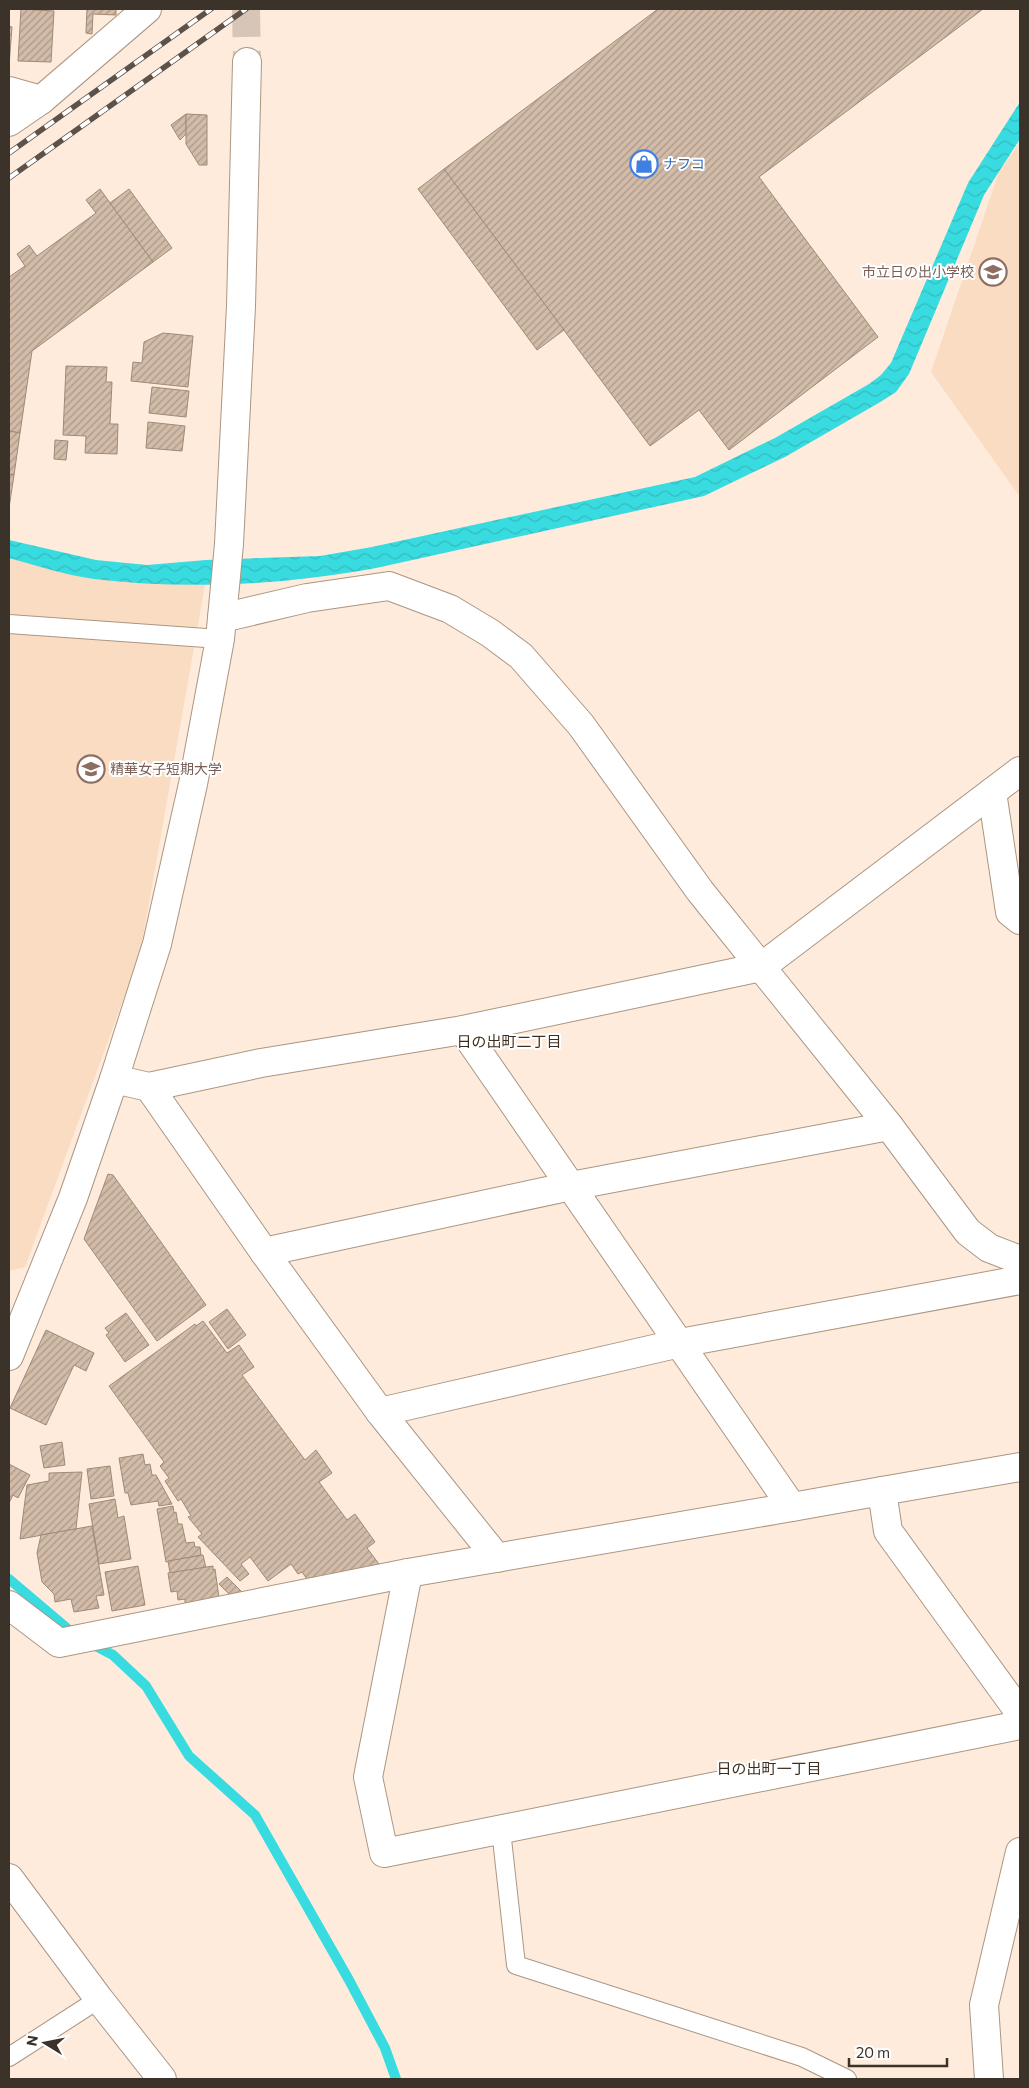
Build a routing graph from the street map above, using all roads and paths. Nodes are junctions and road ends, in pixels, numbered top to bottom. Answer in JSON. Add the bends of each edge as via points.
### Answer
{"nodes":[{"id":1,"x":147,"y":9,"type":"edge"},
{"id":2,"x":247,"y":62,"type":"tunnel mouth"},
{"id":3,"x":9,"y":91,"type":"edge"},
{"id":4,"x":41,"y":100,"type":"junction"},
{"id":5,"x":9,"y":122,"type":"edge"},
{"id":6,"x":9,"y":624,"type":"edge"},
{"id":7,"x":221,"y":629,"type":"junction"},
{"id":8,"x":1020,"y":771,"type":"edge"},
{"id":9,"x":992,"y":792,"type":"junction"},
{"id":10,"x":1020,"y":920,"type":"edge"},
{"id":11,"x":761,"y":967,"type":"junction"},
{"id":12,"x":463,"y":1030,"type":"junction"},
{"id":13,"x":114,"y":1079,"type":"junction"},
{"id":14,"x":148,"y":1087,"type":"junction"},
{"id":15,"x":889,"y":1126,"type":"junction"},
{"id":16,"x":572,"y":1186,"type":"junction"},
{"id":17,"x":264,"y":1252,"type":"junction"},
{"id":18,"x":1020,"y":1260,"type":"edge"},
{"id":19,"x":1020,"y":1280,"type":"edge"},
{"id":20,"x":680,"y":1343,"type":"junction"},
{"id":21,"x":9,"y":1356,"type":"edge"},
{"id":22,"x":380,"y":1412,"type":"junction"},
{"id":23,"x":1020,"y":1467,"type":"edge"},
{"id":24,"x":882,"y":1491,"type":"junction"},
{"id":25,"x":792,"y":1507,"type":"junction"},
{"id":26,"x":497,"y":1558,"type":"junction"},
{"id":27,"x":408,"y":1573,"type":"junction"},
{"id":28,"x":9,"y":1605,"type":"edge"},
{"id":29,"x":1020,"y":1714,"type":"edge"},
{"id":30,"x":1020,"y":1726,"type":"edge"},
{"id":31,"x":501,"y":1830,"type":"junction"},
{"id":32,"x":1020,"y":1852,"type":"edge"},
{"id":33,"x":9,"y":1878,"type":"edge"},
{"id":34,"x":98,"y":1999,"type":"junction"},
{"id":35,"x":9,"y":2057,"type":"edge"},
{"id":36,"x":162,"y":2079,"type":"edge"},
{"id":37,"x":847,"y":2079,"type":"edge"},
{"id":38,"x":989,"y":2079,"type":"edge"}],
"edges":[{"from":1,"to":4,"type":"street"},
{"from":2,"to":7,"type":"street","via":[[242,306]]},
{"from":3,"to":4,"type":"street"},
{"from":4,"to":5,"type":"street"},
{"from":6,"to":7,"type":"lane"},
{"from":7,"to":11,"type":"street","via":[[307,598],[389,586],[450,609],[490,633],[521,656],[581,725],[700,891]]},
{"from":7,"to":13,"type":"street","via":[[193,784],[157,944]]},
{"from":8,"to":9,"type":"street"},
{"from":9,"to":10,"type":"street","via":[[1010,912]]},
{"from":9,"to":11,"type":"street"},
{"from":11,"to":12,"type":"street"},
{"from":11,"to":15,"type":"street"},
{"from":12,"to":14,"type":"street","via":[[261,1063]]},
{"from":12,"to":16,"type":"street"},
{"from":13,"to":14,"type":"street"},
{"from":13,"to":21,"type":"street","via":[[73,1198]]},
{"from":14,"to":17,"type":"street"},
{"from":15,"to":16,"type":"street"},
{"from":15,"to":18,"type":"street","via":[[968,1232],[989,1248]]},
{"from":16,"to":17,"type":"street"},
{"from":16,"to":20,"type":"street"},
{"from":17,"to":22,"type":"street"},
{"from":19,"to":20,"type":"street"},
{"from":20,"to":22,"type":"street"},
{"from":20,"to":25,"type":"street"},
{"from":22,"to":26,"type":"street"},
{"from":23,"to":24,"type":"street"},
{"from":24,"to":25,"type":"street"},
{"from":24,"to":29,"type":"street","via":[[888,1531]]},
{"from":25,"to":26,"type":"street"},
{"from":26,"to":27,"type":"street"},
{"from":27,"to":28,"type":"street","via":[[59,1643]]},
{"from":27,"to":31,"type":"street","via":[[368,1777],[384,1853]]},
{"from":30,"to":31,"type":"street"},
{"from":31,"to":37,"type":"lane","via":[[516,1965],[802,2057]]},
{"from":32,"to":38,"type":"street","via":[[984,2004]]},
{"from":33,"to":34,"type":"street"},
{"from":34,"to":35,"type":"lane"},
{"from":34,"to":36,"type":"street"}]}
